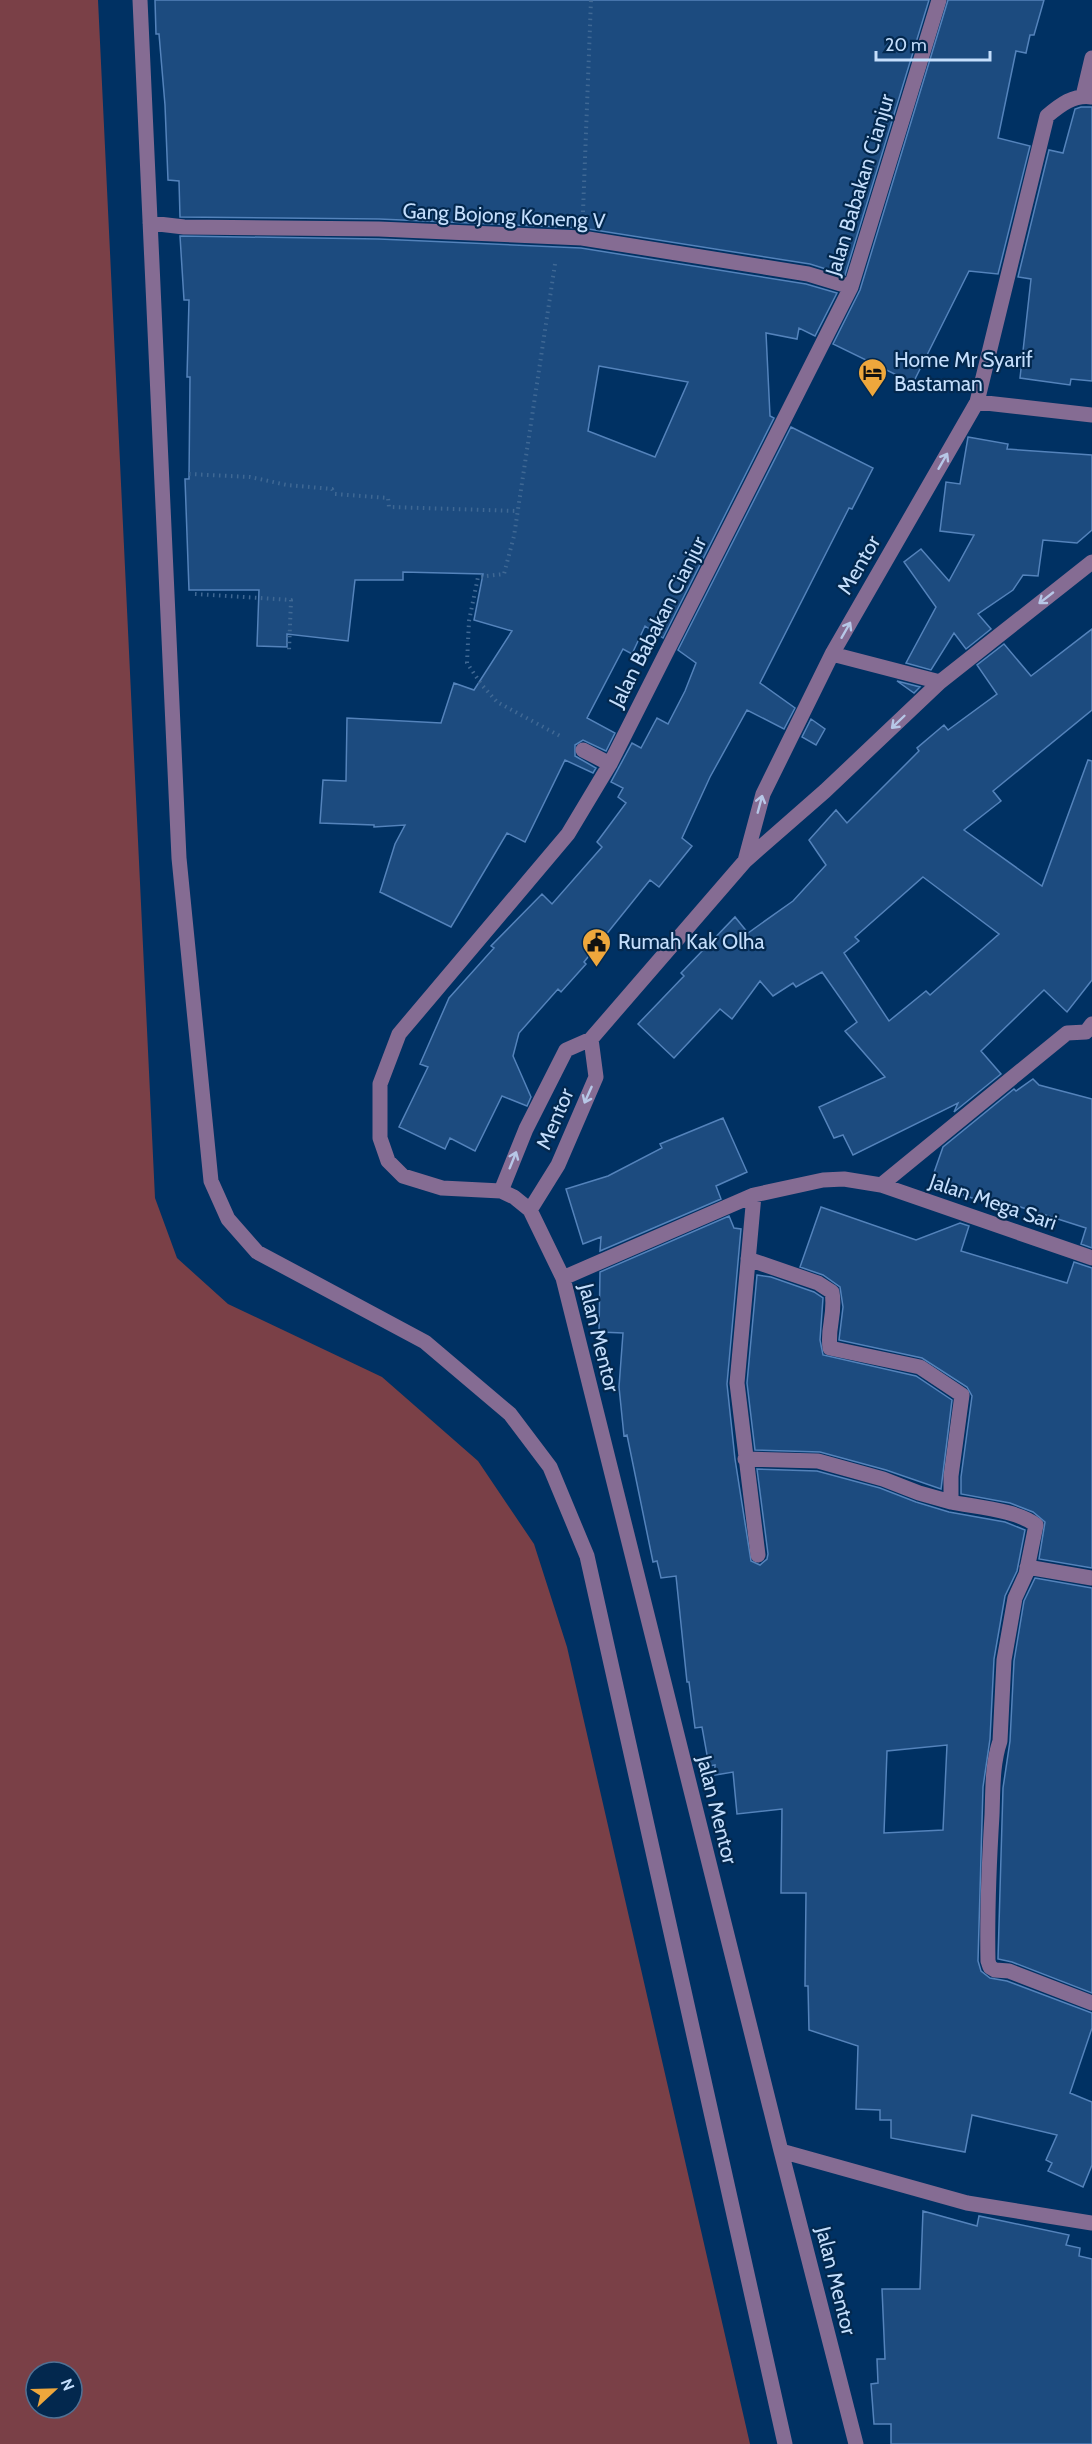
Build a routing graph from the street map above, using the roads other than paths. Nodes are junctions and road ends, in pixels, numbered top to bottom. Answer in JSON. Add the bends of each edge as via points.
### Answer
{"nodes":[{"id":1,"x":140,"y":0,"type":"edge"},
{"id":2,"x":939,"y":0,"type":"edge"},
{"id":3,"x":1092,"y":58,"type":"edge"},
{"id":4,"x":1088,"y":97,"type":"edge"},
{"id":5,"x":150,"y":223,"type":"junction"},
{"id":6,"x":851,"y":287,"type":"junction"},
{"id":7,"x":977,"y":402,"type":"junction"},
{"id":8,"x":1092,"y":415,"type":"edge"},
{"id":9,"x":1092,"y":562,"type":"edge"},
{"id":10,"x":832,"y":654,"type":"junction"},
{"id":11,"x":940,"y":682,"type":"junction"},
{"id":12,"x":583,"y":750,"type":"road end"},
{"id":13,"x":610,"y":764,"type":"junction"},
{"id":14,"x":745,"y":861,"type":"junction"},
{"id":15,"x":1090,"y":1030,"type":"edge"},
{"id":16,"x":591,"y":1039,"type":"junction"},
{"id":17,"x":880,"y":1185,"type":"junction"},
{"id":18,"x":507,"y":1194,"type":"junction"},
{"id":19,"x":754,"y":1195,"type":"junction"},
{"id":20,"x":531,"y":1210,"type":"junction"},
{"id":21,"x":1092,"y":1258,"type":"edge"},
{"id":22,"x":748,"y":1259,"type":"junction"},
{"id":23,"x":563,"y":1278,"type":"junction"},
{"id":24,"x":746,"y":1459,"type":"junction"},
{"id":25,"x":951,"y":1502,"type":"junction"},
{"id":26,"x":758,"y":1555,"type":"dead end"},
{"id":27,"x":1027,"y":1567,"type":"junction"},
{"id":28,"x":1092,"y":1578,"type":"edge"},
{"id":29,"x":1092,"y":2003,"type":"edge"},
{"id":30,"x":781,"y":2151,"type":"junction"},
{"id":31,"x":1092,"y":2223,"type":"edge"},
{"id":32,"x":785,"y":2444,"type":"edge"},
{"id":33,"x":856,"y":2444,"type":"edge"}],
"edges":[{"from":1,"to":5,"type":"street"},
{"from":2,"to":6,"type":"street","name":"Jalan Babakan Cianjur"},
{"from":3,"to":4,"type":"street"},
{"from":4,"to":7,"type":"street","name":"Mentor","via":[[1062,104],[1047,116]]},
{"from":5,"to":6,"type":"street","name":"Gang Bojong Koneng V","via":[[582,238],[808,274]]},
{"from":5,"to":32,"type":"street","via":[[179,858],[211,1181],[228,1219],[257,1252],[425,1342],[510,1414],[550,1467],[587,1556]]},
{"from":6,"to":13,"type":"street","name":"Jalan Babakan Cianjur"},
{"from":7,"to":8,"type":"street"},
{"from":10,"to":7,"type":"street","name":"Mentor","one_way":true},
{"from":9,"to":11,"type":"street","name":"Mentor","one_way":true},
{"from":10,"to":11,"type":"street"},
{"from":14,"to":10,"type":"street","name":"Mentor","one_way":true,"via":[[763,794]]},
{"from":11,"to":14,"type":"street","name":"Mentor","one_way":true,"via":[[825,792]]},
{"from":12,"to":13,"type":"street"},
{"from":13,"to":18,"type":"street","name":"Jalan Babakan Cianjur","via":[[568,834],[399,1034],[380,1084],[380,1138],[388,1161],[403,1176],[442,1188]]},
{"from":14,"to":16,"type":"street","name":"Mentor"},
{"from":15,"to":17,"type":"street","via":[[1067,1033]]},
{"from":18,"to":16,"type":"street","name":"Mentor","one_way":true,"via":[[526,1129],[566,1050]]},
{"from":16,"to":20,"type":"street","name":"Mentor","one_way":true,"via":[[596,1077],[558,1165]]},
{"from":17,"to":19,"type":"street","name":"Jalan Mega Sari","via":[[823,1180]]},
{"from":17,"to":21,"type":"street","name":"Jalan Mega Sari"},
{"from":18,"to":20,"type":"street","name":"Jalan Mentor"},
{"from":19,"to":22,"type":"street"},
{"from":19,"to":23,"type":"street","name":"Jalan Mega Sari"},
{"from":20,"to":23,"type":"street","name":"Jalan Mentor"},
{"from":22,"to":24,"type":"street","via":[[737,1383]]},
{"from":22,"to":25,"type":"street","via":[[818,1283],[832,1292],[835,1310],[828,1332],[830,1348],[920,1367],[962,1395]]},
{"from":23,"to":30,"type":"street","name":"Jalan Mentor"},
{"from":24,"to":25,"type":"street","via":[[818,1461]]},
{"from":24,"to":26,"type":"street"},
{"from":25,"to":27,"type":"street","via":[[1001,1512],[1036,1525]]},
{"from":27,"to":28,"type":"street"},
{"from":27,"to":29,"type":"street","via":[[1015,1598],[1004,1660],[989,1859],[988,1961],[995,1970],[1009,1971]]},
{"from":30,"to":31,"type":"street","via":[[967,2203]]},
{"from":30,"to":33,"type":"street","name":"Jalan Mentor"}]}
